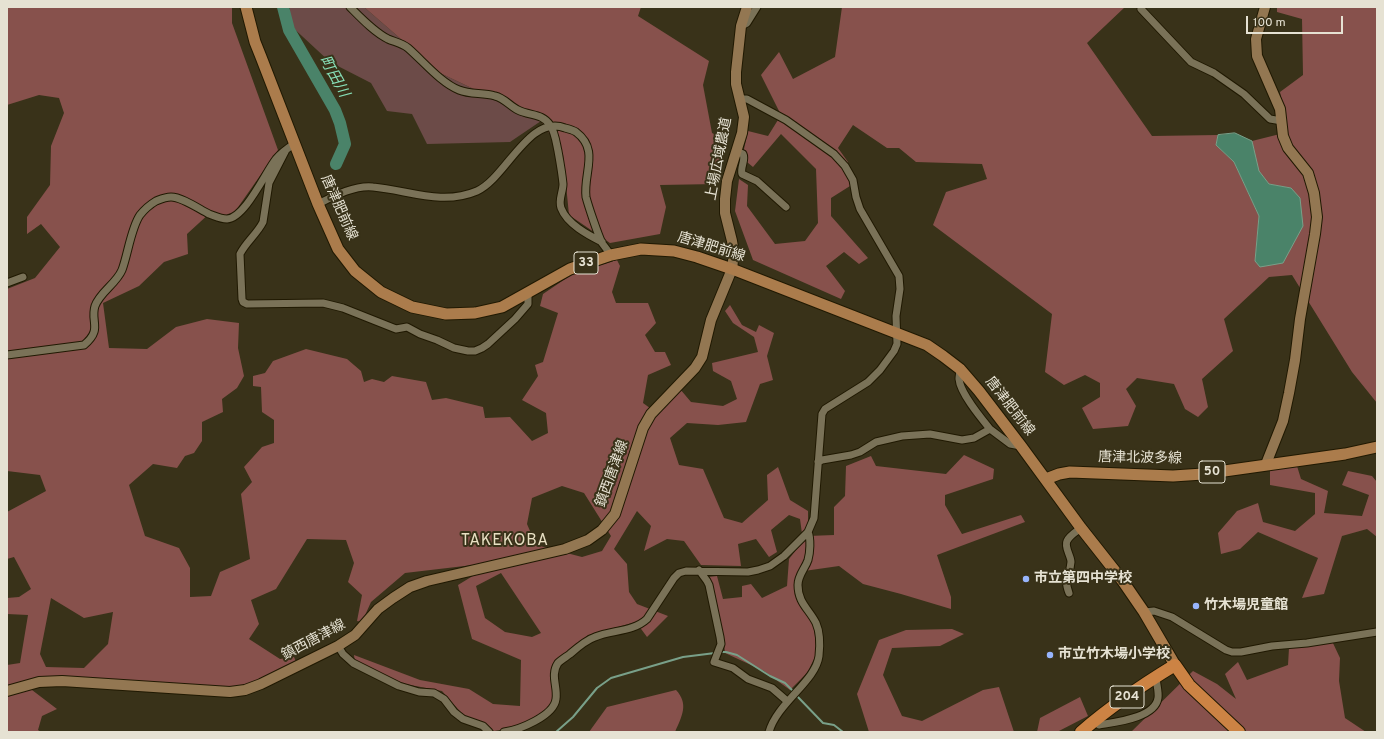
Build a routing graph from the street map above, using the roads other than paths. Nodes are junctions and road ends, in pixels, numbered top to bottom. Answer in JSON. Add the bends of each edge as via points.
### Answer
{"nodes":[{"id":1,"x":246,"y":7,"type":"edge"},
{"id":2,"x":350,"y":7,"type":"edge"},
{"id":3,"x":748,"y":7,"type":"edge"},
{"id":4,"x":757,"y":7,"type":"edge"},
{"id":5,"x":1265,"y":7,"type":"edge"},
{"id":6,"x":1141,"y":9,"type":"dead end"},
{"id":7,"x":741,"y":26,"type":"junction"},
{"id":8,"x":740,"y":99,"type":"junction"},
{"id":9,"x":1282,"y":121,"type":"junction"},
{"id":10,"x":550,"y":125,"type":"junction"},
{"id":11,"x":290,"y":147,"type":"junction"},
{"id":12,"x":736,"y":151,"type":"junction"},
{"id":13,"x":318,"y":204,"type":"junction"},
{"id":14,"x":786,"y":207,"type":"dead end"},
{"id":15,"x":602,"y":242,"type":"junction"},
{"id":16,"x":611,"y":255,"type":"junction"},
{"id":17,"x":732,"y":269,"type":"junction"},
{"id":18,"x":24,"y":277,"type":"dead end"},
{"id":19,"x":7,"y":283,"type":"edge"},
{"id":20,"x":528,"y":292,"type":"junction"},
{"id":21,"x":896,"y":333,"type":"junction"},
{"id":22,"x":7,"y":355,"type":"edge"},
{"id":23,"x":960,"y":369,"type":"junction"},
{"id":24,"x":990,"y":429,"type":"junction"},
{"id":25,"x":1021,"y":446,"type":"junction"},
{"id":26,"x":1377,"y":447,"type":"edge"},
{"id":27,"x":818,"y":462,"type":"junction"},
{"id":28,"x":1266,"y":464,"type":"junction"},
{"id":29,"x":1046,"y":479,"type":"junction"},
{"id":30,"x":1080,"y":528,"type":"junction"},
{"id":31,"x":808,"y":532,"type":"junction"},
{"id":32,"x":699,"y":570,"type":"junction"},
{"id":33,"x":1068,"y":593,"type":"dead end"},
{"id":34,"x":1144,"y":612,"type":"junction"},
{"id":35,"x":1377,"y":632,"type":"edge"},
{"id":36,"x":338,"y":646,"type":"junction"},
{"id":37,"x":1175,"y":665,"type":"junction"},
{"id":38,"x":1156,"y":676,"type":"junction"},
{"id":39,"x":7,"y":691,"type":"edge"},
{"id":40,"x":789,"y":699,"type":"junction"},
{"id":41,"x":1095,"y":720,"type":"junction"},
{"id":42,"x":489,"y":732,"type":"edge"},
{"id":43,"x":504,"y":732,"type":"edge"},
{"id":44,"x":770,"y":732,"type":"edge"},
{"id":45,"x":1080,"y":732,"type":"edge"},
{"id":46,"x":1239,"y":732,"type":"edge"}],
"edges":[{"from":1,"to":11,"type":"main road","name":"唐津肥前線","number":"33"},
{"from":2,"to":10,"type":"street","via":[[376,31],[388,39],[402,43],[447,84],[470,94],[494,95],[519,110],[544,118]]},
{"from":3,"to":7,"type":"main road","name":"上場広域農道"},
{"from":4,"to":7,"type":"street","via":[[747,24]]},
{"from":5,"to":9,"type":"main road","via":[[1256,39],[1257,56],[1280,109]]},
{"from":6,"to":9,"type":"street","via":[[1191,62],[1214,73],[1244,94],[1270,119]]},
{"from":7,"to":8,"type":"main road","name":"上場広域農道","via":[[736,72]]},
{"from":8,"to":12,"type":"main road","name":"上場広域農道","via":[[744,117]]},
{"from":8,"to":21,"type":"street","via":[[747,99],[786,120],[834,154],[845,166],[853,180],[860,209],[899,276]]},
{"from":9,"to":28,"type":"main road","via":[[1283,136],[1288,148],[1308,173],[1317,217],[1289,393]]},
{"from":10,"to":13,"type":"street","via":[[530,137],[497,176],[479,190],[465,195],[416,195],[372,186],[348,191]]},
{"from":10,"to":15,"type":"street","via":[[554,132],[562,170],[561,208],[580,230]]},
{"from":10,"to":15,"type":"street","via":[[559,125],[576,132],[589,150],[586,198]]},
{"from":11,"to":13,"type":"main road","name":"唐津肥前線","number":"33"},
{"from":11,"to":20,"type":"street","via":[[269,183],[263,222],[240,254],[243,302],[323,303],[343,308],[396,329],[407,327],[454,348],[468,351],[482,348],[515,319],[528,304]]},
{"from":11,"to":22,"type":"street","via":[[276,159],[254,193],[233,217],[219,218],[172,197],[152,203],[140,215],[122,270],[97,300],[94,308],[95,326],[91,339],[84,345]]},
{"from":12,"to":14,"type":"street","via":[[744,157],[742,174],[757,181]]},
{"from":12,"to":17,"type":"main road","name":"上場広域農道","via":[[727,181],[725,199],[725,213],[734,253]]},
{"from":13,"to":20,"type":"main road","name":"唐津肥前線","number":"33","via":[[338,249],[355,271],[381,292],[412,307],[446,314],[475,313],[502,306]]},
{"from":15,"to":16,"type":"street"},
{"from":16,"to":17,"type":"main road","name":"唐津肥前線","number":"33","via":[[641,249],[674,251]]},
{"from":16,"to":20,"type":"main road","name":"唐津肥前線","number":"33","via":[[570,269]]},
{"from":17,"to":21,"type":"main road","name":"唐津肥前線","number":"33"},
{"from":17,"to":36,"type":"main road","name":"鎮西唐津線","via":[[711,320],[702,357],[695,368],[651,414],[643,428],[615,514],[602,530],[588,540],[565,549],[410,587],[378,609],[356,635]]},
{"from":18,"to":19,"type":"street"},
{"from":21,"to":23,"type":"main road","name":"唐津肥前線","number":"33","via":[[927,345]]},
{"from":21,"to":27,"type":"street","via":[[897,344],[894,351],[880,370],[868,382],[825,409],[822,414]]},
{"from":23,"to":24,"type":"street","via":[[959,380],[968,398]]},
{"from":23,"to":25,"type":"main road","name":"唐津肥前線","number":"33"},
{"from":24,"to":25,"type":"street","via":[[1010,444]]},
{"from":24,"to":27,"type":"street","via":[[974,438],[962,440],[930,434],[902,436],[876,442],[851,455]]},
{"from":25,"to":29,"type":"main road","name":"唐津肥前線","number":"33"},
{"from":26,"to":28,"type":"main road","name":"唐津北波多線","number":"50","via":[[1345,454]]},
{"from":27,"to":31,"type":"street","via":[[814,518]]},
{"from":28,"to":29,"type":"main road","name":"唐津北波多線","number":"50","via":[[1173,476],[1070,472]]},
{"from":29,"to":30,"type":"main road","name":"唐津肥前線","number":"33"},
{"from":30,"to":33,"type":"street","via":[[1066,543],[1071,564],[1066,585]]},
{"from":30,"to":34,"type":"main road","name":"唐津肥前線","number":"33"},
{"from":31,"to":32,"type":"street","via":[[776,562],[758,570]]},
{"from":31,"to":40,"type":"street","via":[[808,559],[800,574],[798,592],[800,600],[816,622],[819,656],[813,672]]},
{"from":32,"to":40,"type":"street","via":[[707,581],[720,637],[721,644],[714,662],[733,668],[748,679],[772,688]]},
{"from":32,"to":43,"type":"street","via":[[679,573],[641,624],[587,640],[558,663],[555,671],[554,707],[519,729]]},
{"from":34,"to":35,"type":"street","via":[[1154,611],[1172,617],[1232,652]]},
{"from":34,"to":37,"type":"main road","name":"唐津肥前線","number":"33"},
{"from":36,"to":39,"type":"main road","name":"鎮西唐津線","via":[[245,690],[230,692],[62,681],[39,682]]},
{"from":36,"to":42,"type":"street","via":[[353,664],[399,686],[434,693],[444,699],[463,719],[483,726]]},
{"from":37,"to":38,"type":"highway","number":"204"},
{"from":37,"to":46,"type":"highway","via":[[1189,685]]},
{"from":38,"to":41,"type":"highway","number":"204"},
{"from":38,"to":41,"type":"street","via":[[1158,698],[1154,707],[1147,713],[1099,725]]},
{"from":40,"to":44,"type":"street","via":[[778,713]]},
{"from":41,"to":45,"type":"highway","number":"204"}]}
